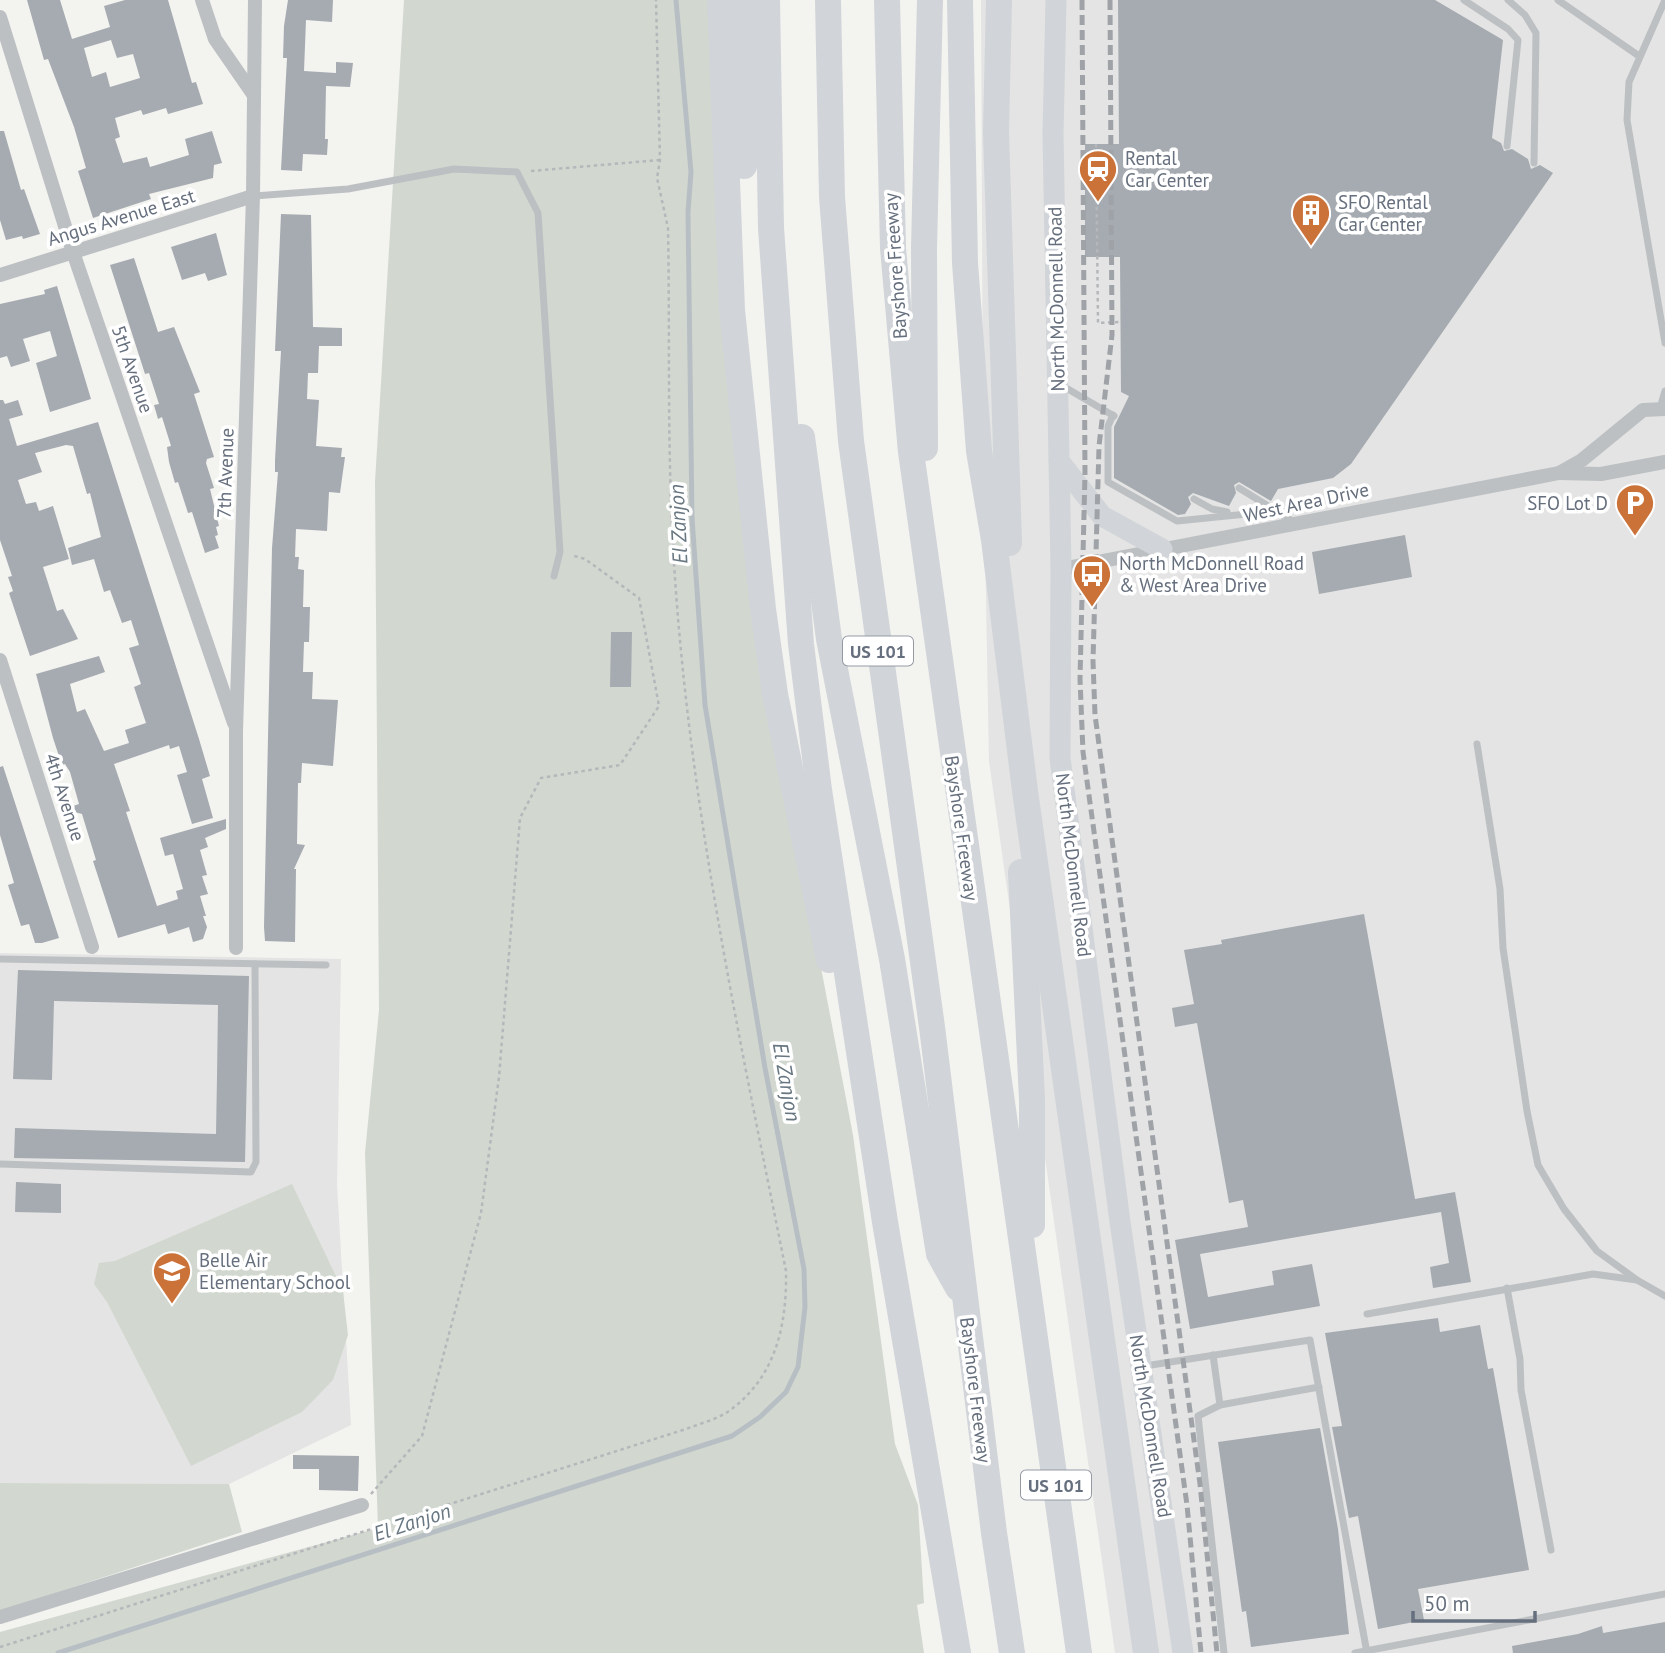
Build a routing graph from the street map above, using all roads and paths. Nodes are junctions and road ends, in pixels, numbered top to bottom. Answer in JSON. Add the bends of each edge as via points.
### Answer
{"nodes":[{"id":1,"x":202,"y":0,"type":"edge"},
{"id":2,"x":255,"y":0,"type":"edge"},
{"id":3,"x":656,"y":0,"type":"edge"},
{"id":4,"x":720,"y":0,"type":"edge"},
{"id":5,"x":743,"y":0,"type":"edge"},
{"id":6,"x":767,"y":0,"type":"edge"},
{"id":7,"x":783,"y":0,"type":"edge"},
{"id":8,"x":828,"y":0,"type":"edge"},
{"id":9,"x":887,"y":0,"type":"edge"},
{"id":10,"x":930,"y":0,"type":"edge"},
{"id":11,"x":960,"y":0,"type":"edge"},
{"id":12,"x":981,"y":0,"type":"edge"},
{"id":13,"x":999,"y":0,"type":"edge"},
{"id":14,"x":1046,"y":0,"type":"edge"},
{"id":15,"x":1056,"y":0,"type":"edge"},
{"id":16,"x":1464,"y":0,"type":"edge"},
{"id":17,"x":1508,"y":0,"type":"edge"},
{"id":18,"x":1558,"y":0,"type":"edge"},
{"id":19,"x":1665,"y":0,"type":"edge"},
{"id":20,"x":0,"y":17,"type":"edge"},
{"id":21,"x":1639,"y":56,"type":"junction"},
{"id":22,"x":1052,"y":70,"type":"junction"},
{"id":23,"x":253,"y":94,"type":"junction"},
{"id":24,"x":1096,"y":144,"type":"dead end"},
{"id":25,"x":1507,"y":146,"type":"dead end"},
{"id":26,"x":660,"y":160,"type":"junction"},
{"id":27,"x":1534,"y":163,"type":"dead end"},
{"id":28,"x":517,"y":172,"type":"junction"},
{"id":29,"x":970,"y":195,"type":"junction"},
{"id":30,"x":253,"y":196,"type":"junction"},
{"id":31,"x":73,"y":252,"type":"junction"},
{"id":32,"x":0,"y":275,"type":"edge"},
{"id":33,"x":1121,"y":321,"type":"dead end"},
{"id":34,"x":1665,"y":344,"type":"edge"},
{"id":35,"x":1057,"y":383,"type":"junction"},
{"id":36,"x":1665,"y":391,"type":"edge"},
{"id":37,"x":1662,"y":409,"type":"edge"},
{"id":38,"x":1059,"y":461,"type":"junction"},
{"id":39,"x":1665,"y":462,"type":"edge"},
{"id":40,"x":1559,"y":473,"type":"junction"},
{"id":41,"x":1239,"y":488,"type":"dead end"},
{"id":42,"x":1194,"y":499,"type":"dead end"},
{"id":43,"x":1278,"y":511,"type":"junction"},
{"id":44,"x":1235,"y":513,"type":"junction"},
{"id":45,"x":1297,"y":524,"type":"junction"},
{"id":46,"x":1162,"y":549,"type":"junction"},
{"id":47,"x":560,"y":552,"type":"junction"},
{"id":48,"x":925,"y":558,"type":"junction"},
{"id":49,"x":1061,"y":569,"type":"junction"},
{"id":50,"x":554,"y":576,"type":"dead end"},
{"id":51,"x":763,"y":609,"type":"junction"},
{"id":52,"x":0,"y":660,"type":"edge"},
{"id":53,"x":236,"y":731,"type":"junction"},
{"id":54,"x":1477,"y":744,"type":"dead end"},
{"id":55,"x":92,"y":947,"type":"dead end"},
{"id":56,"x":236,"y":948,"type":"dead end"},
{"id":57,"x":0,"y":959,"type":"edge"},
{"id":58,"x":255,"y":964,"type":"junction"},
{"id":59,"x":326,"y":965,"type":"dead end"},
{"id":60,"x":0,"y":1164,"type":"edge"},
{"id":61,"x":885,"y":1222,"type":"junction"},
{"id":62,"x":1637,"y":1280,"type":"junction"},
{"id":63,"x":1507,"y":1288,"type":"junction"},
{"id":64,"x":1665,"y":1296,"type":"edge"},
{"id":65,"x":964,"y":1298,"type":"junction"},
{"id":66,"x":1367,"y":1314,"type":"dead end"},
{"id":67,"x":1032,"y":1318,"type":"junction"},
{"id":68,"x":1213,"y":1355,"type":"junction"},
{"id":69,"x":1142,"y":1367,"type":"junction"},
{"id":70,"x":1319,"y":1387,"type":"junction"},
{"id":71,"x":1220,"y":1405,"type":"junction"},
{"id":72,"x":362,"y":1505,"type":"joint"},
{"id":73,"x":1551,"y":1550,"type":"dead end"},
{"id":74,"x":1665,"y":1594,"type":"edge"},
{"id":75,"x":0,"y":1617,"type":"edge"},
{"id":76,"x":0,"y":1647,"type":"edge"},
{"id":77,"x":1367,"y":1652,"type":"edge"},
{"id":78,"x":958,"y":1653,"type":"edge"},
{"id":79,"x":1012,"y":1653,"type":"edge"},
{"id":80,"x":1079,"y":1653,"type":"edge"},
{"id":81,"x":1146,"y":1653,"type":"edge"},
{"id":82,"x":1183,"y":1653,"type":"edge"},
{"id":83,"x":1224,"y":1653,"type":"edge"},
{"id":84,"x":1355,"y":1653,"type":"edge"}],
"edges":[{"from":1,"to":23,"type":"street","via":[[215,39]]},
{"from":2,"to":23,"type":"street","name":"7th Avenue"},
{"from":3,"to":26,"type":"path"},
{"from":4,"to":51,"type":"highway","via":[[730,288]]},
{"from":5,"to":51,"type":"highway","via":[[747,281]]},
{"from":6,"to":61,"type":"highway","via":[[771,228],[801,644]]},
{"from":7,"to":65,"type":"highway","via":[[791,288],[816,553],[843,717],[892,959],[939,1254]]},
{"from":8,"to":65,"type":"highway","name":"Bayshore Freeway","number":"US 101","via":[[832,197],[848,419],[932,1027]]},
{"from":9,"to":48,"type":"highway","name":"Bayshore Freeway","number":"US 101","via":[[896,288]]},
{"from":10,"to":48,"type":"highway","via":[[923,247]]},
{"from":11,"to":29,"type":"highway"},
{"from":12,"to":29,"type":"highway"},
{"from":13,"to":67,"type":"highway","via":[[997,186],[1032,1099]]},
{"from":14,"to":22,"type":"street","name":"North McDonnell Road"},
{"from":15,"to":22,"type":"street","name":"North McDonnell Road"},
{"from":16,"to":25,"type":"lane","via":[[1518,40]]},
{"from":17,"to":27,"type":"lane","via":[[1536,33]]},
{"from":18,"to":21,"type":"lane"},
{"from":19,"to":21,"type":"lane"},
{"from":20,"to":31,"type":"street","name":"5th Avenue"},
{"from":21,"to":34,"type":"lane","via":[[1629,82],[1627,120]]},
{"from":22,"to":35,"type":"street","name":"North McDonnell Road"},
{"from":23,"to":30,"type":"street","name":"7th Avenue"},
{"from":24,"to":33,"type":"path","via":[[1098,323]]},
{"from":26,"to":28,"type":"path"},
{"from":26,"to":76,"type":"path","via":[[657,178],[668,228],[673,547],[690,727],[746,1068],[786,1271],[787,1304],[775,1356],[758,1384],[724,1414],[686,1429]]},
{"from":28,"to":30,"type":"lane","via":[[454,169],[348,189]]},
{"from":28,"to":47,"type":"lane","via":[[538,213]]},
{"from":29,"to":81,"type":"highway","via":[[994,540]]},
{"from":30,"to":31,"type":"street","name":"Angus Avenue East"},
{"from":30,"to":53,"type":"street","name":"7th Avenue"},
{"from":31,"to":32,"type":"street","name":"Angus Avenue East"},
{"from":31,"to":53,"type":"street","name":"5th Avenue"},
{"from":35,"to":38,"type":"street","name":"North McDonnell Road"},
{"from":35,"to":44,"type":"lane","via":[[1115,416],[1108,426],[1108,482],[1177,521]]},
{"from":36,"to":37,"type":"lane"},
{"from":37,"to":40,"type":"street","name":"West Area Drive","via":[[1643,411]]},
{"from":38,"to":46,"type":"street","via":[[1102,516]]},
{"from":38,"to":49,"type":"street","name":"North McDonnell Road"},
{"from":39,"to":40,"type":"street","name":"West Area Drive","via":[[1601,474]]},
{"from":40,"to":45,"type":"street","name":"West Area Drive"},
{"from":41,"to":43,"type":"lane"},
{"from":42,"to":44,"type":"lane","via":[[1212,509]]},
{"from":43,"to":44,"type":"lane"},
{"from":43,"to":45,"type":"lane"},
{"from":45,"to":46,"type":"street","name":"West Area Drive"},
{"from":46,"to":49,"type":"street","name":"West Area Drive"},
{"from":47,"to":50,"type":"lane"},
{"from":47,"to":72,"type":"path","via":[[585,559],[639,598],[659,706],[620,765],[541,778],[520,818],[499,1077],[481,1213],[422,1436]]},
{"from":48,"to":67,"type":"highway","name":"Bayshore Freeway","number":"US 101"},
{"from":49,"to":69,"type":"street","name":"North McDonnell Road","via":[[1060,758]]},
{"from":51,"to":61,"type":"highway","via":[[793,785]]},
{"from":52,"to":55,"type":"street","name":"4th Avenue"},
{"from":53,"to":56,"type":"street","name":"7th Avenue"},
{"from":54,"to":62,"type":"lane","via":[[1538,1165],[1597,1251]]},
{"from":57,"to":58,"type":"lane"},
{"from":58,"to":59,"type":"lane"},
{"from":58,"to":60,"type":"lane","via":[[256,1162],[251,1171]]},
{"from":61,"to":78,"type":"highway"},
{"from":62,"to":63,"type":"lane","via":[[1593,1274]]},
{"from":62,"to":64,"type":"lane"},
{"from":63,"to":66,"type":"lane"},
{"from":63,"to":73,"type":"lane"},
{"from":65,"to":79,"type":"highway","name":"Bayshore Freeway","number":"US 101"},
{"from":67,"to":80,"type":"highway","name":"Bayshore Freeway","number":"US 101"},
{"from":68,"to":69,"type":"lane"},
{"from":68,"to":70,"type":"lane","via":[[1310,1340]]},
{"from":68,"to":71,"type":"lane"},
{"from":69,"to":82,"type":"street","name":"North McDonnell Road"},
{"from":70,"to":71,"type":"lane"},
{"from":70,"to":77,"type":"lane"},
{"from":71,"to":83,"type":"lane","via":[[1198,1416]]},
{"from":72,"to":75,"type":"street"},
{"from":74,"to":77,"type":"lane"},
{"from":77,"to":84,"type":"lane"}]}
